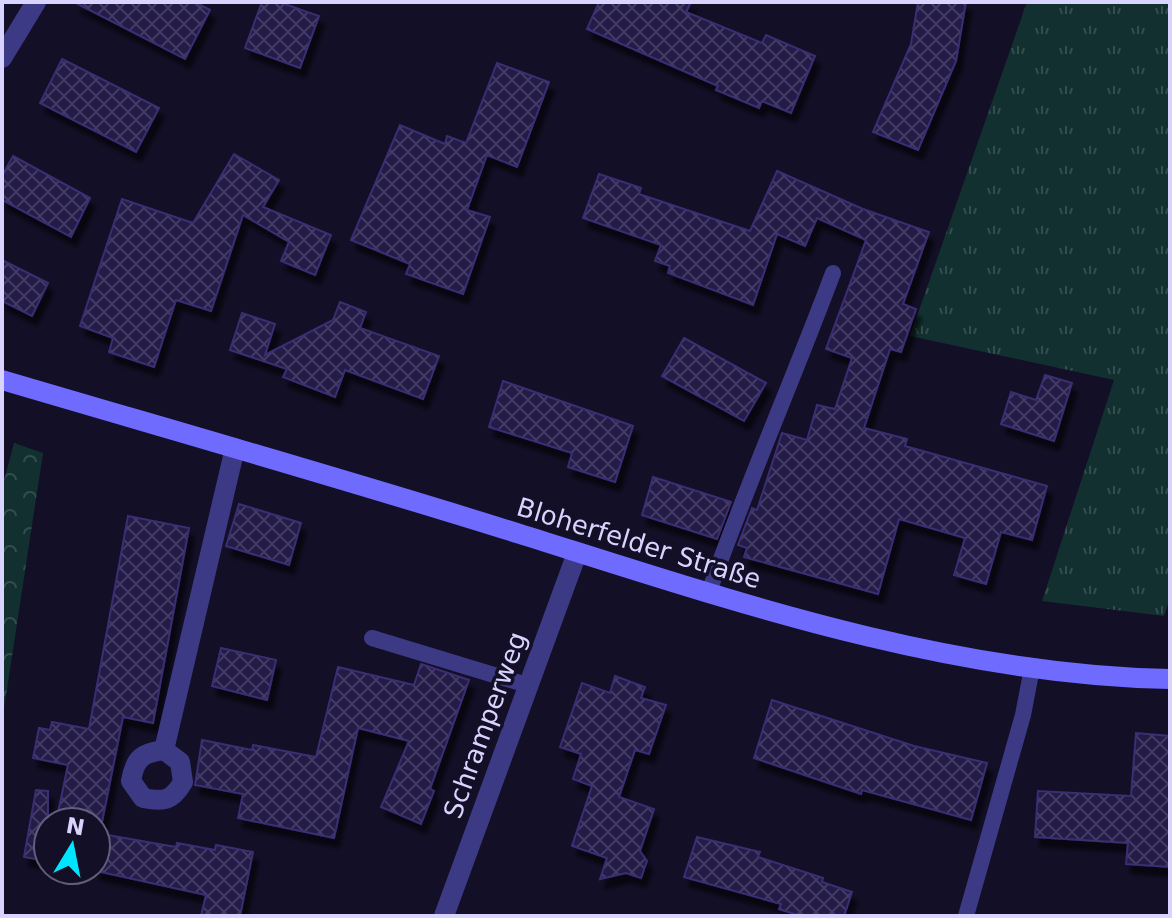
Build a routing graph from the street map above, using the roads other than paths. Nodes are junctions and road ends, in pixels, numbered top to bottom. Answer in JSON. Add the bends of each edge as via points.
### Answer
{"nodes":[{"id":1,"x":36,"y":2,"type":"edge"},
{"id":2,"x":2,"y":58,"type":"edge"},
{"id":3,"x":833,"y":273,"type":"dead end"},
{"id":4,"x":2,"y":380,"type":"edge"},
{"id":5,"x":235,"y":448,"type":"junction"},
{"id":6,"x":577,"y":553,"type":"junction"},
{"id":7,"x":709,"y":592,"type":"junction"},
{"id":8,"x":372,"y":638,"type":"dead end"},
{"id":9,"x":1032,"y":668,"type":"junction"},
{"id":10,"x":1170,"y":679,"type":"edge"},
{"id":11,"x":527,"y":685,"type":"junction"},
{"id":12,"x":164,"y":750,"type":"dead end"},
{"id":13,"x":444,"y":916,"type":"edge"},
{"id":14,"x":966,"y":916,"type":"edge"}],
"edges":[{"from":1,"to":2,"type":"street"},
{"from":3,"to":7,"type":"lane"},
{"from":4,"to":5,"type":"street","name":"Bloherfelder Straße"},
{"from":5,"to":6,"type":"street","name":"Bloherfelder Straße"},
{"from":5,"to":12,"type":"street"},
{"from":6,"to":7,"type":"street","name":"Bloherfelder Straße"},
{"from":6,"to":11,"type":"street","name":"Schramperweg"},
{"from":7,"to":9,"type":"street","name":"Bloherfelder Straße","via":[[869,636]]},
{"from":8,"to":11,"type":"lane"},
{"from":9,"to":10,"type":"street","name":"Bloherfelder Straße"},
{"from":9,"to":14,"type":"lane"},
{"from":11,"to":13,"type":"street","name":"Schramperweg"}]}
